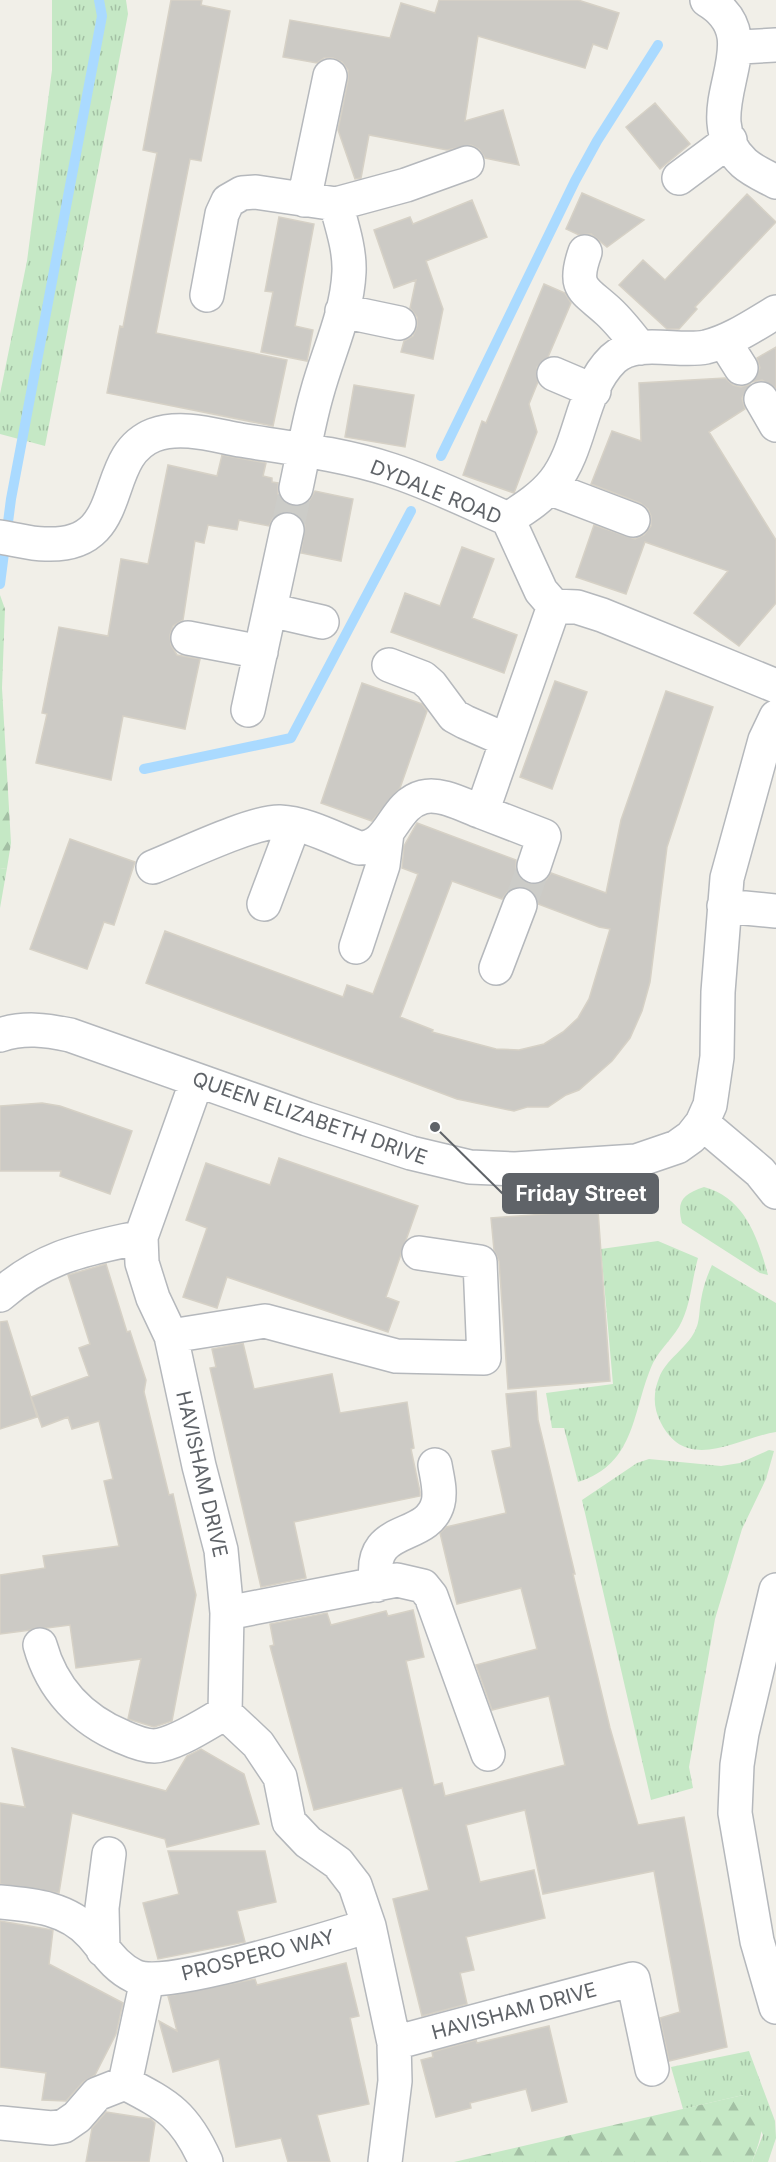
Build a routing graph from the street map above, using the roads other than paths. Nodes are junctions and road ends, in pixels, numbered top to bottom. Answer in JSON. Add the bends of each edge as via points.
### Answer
{"nodes":[{"id":1,"x":707,"y":0,"type":"edge"},
{"id":2,"x":776,"y":45,"type":"edge"},
{"id":3,"x":741,"y":47,"type":"junction"},
{"id":4,"x":330,"y":76,"type":"dead end"},
{"id":5,"x":730,"y":140,"type":"junction"},
{"id":6,"x":466,"y":163,"type":"dead end"},
{"id":7,"x":679,"y":178,"type":"dead end"},
{"id":8,"x":776,"y":182,"type":"edge"},
{"id":9,"x":304,"y":200,"type":"junction"},
{"id":10,"x":336,"y":204,"type":"junction"},
{"id":11,"x":585,"y":252,"type":"dead end"},
{"id":12,"x":207,"y":295,"type":"dead end"},
{"id":13,"x":342,"y":311,"type":"junction"},
{"id":14,"x":774,"y":317,"type":"edge"},
{"id":15,"x":399,"y":323,"type":"dead end"},
{"id":16,"x":640,"y":348,"type":"junction"},
{"id":17,"x":554,"y":374,"type":"dead end"},
{"id":18,"x":594,"y":391,"type":"junction"},
{"id":19,"x":304,"y":450,"type":"junction"},
{"id":20,"x":296,"y":488,"type":"tunnel mouth"},
{"id":21,"x":549,"y":488,"type":"junction"},
{"id":22,"x":508,"y":519,"type":"junction"},
{"id":23,"x":633,"y":520,"type":"dead end"},
{"id":24,"x":287,"y":530,"type":"tunnel mouth"},
{"id":25,"x":0,"y":537,"type":"edge"},
{"id":26,"x":554,"y":606,"type":"junction"},
{"id":27,"x":270,"y":610,"type":"junction"},
{"id":28,"x":322,"y":622,"type":"dead end"},
{"id":29,"x":188,"y":638,"type":"dead end"},
{"id":30,"x":261,"y":652,"type":"junction"},
{"id":31,"x":389,"y":665,"type":"dead end"},
{"id":32,"x":776,"y":686,"type":"edge"},
{"id":33,"x":248,"y":710,"type":"dead end"},
{"id":34,"x":776,"y":717,"type":"edge"},
{"id":35,"x":506,"y":740,"type":"junction"},
{"id":36,"x":482,"y":812,"type":"junction"},
{"id":37,"x":294,"y":824,"type":"junction"},
{"id":38,"x":387,"y":833,"type":"junction"},
{"id":39,"x":534,"y":866,"type":"tunnel mouth"},
{"id":40,"x":153,"y":867,"type":"dead end"},
{"id":41,"x":264,"y":904,"type":"dead end"},
{"id":42,"x":520,"y":905,"type":"tunnel mouth"},
{"id":43,"x":724,"y":906,"type":"junction"},
{"id":44,"x":776,"y":911,"type":"edge"},
{"id":45,"x":356,"y":947,"type":"dead end"},
{"id":46,"x":496,"y":968,"type":"dead end"},
{"id":47,"x":0,"y":1035,"type":"edge"},
{"id":48,"x":197,"y":1080,"type":"junction"},
{"id":49,"x":702,"y":1123,"type":"junction"},
{"id":50,"x":776,"y":1192,"type":"edge"},
{"id":51,"x":141,"y":1237,"type":"junction"},
{"id":52,"x":419,"y":1253,"type":"dead end"},
{"id":53,"x":0,"y":1295,"type":"edge"},
{"id":54,"x":171,"y":1336,"type":"junction"},
{"id":55,"x":435,"y":1465,"type":"dead end"},
{"id":56,"x":377,"y":1585,"type":"junction"},
{"id":57,"x":776,"y":1590,"type":"edge"},
{"id":58,"x":227,"y":1613,"type":"junction"},
{"id":59,"x":40,"y":1645,"type":"dead end"},
{"id":60,"x":225,"y":1713,"type":"junction"},
{"id":61,"x":488,"y":1754,"type":"dead end"},
{"id":62,"x":109,"y":1854,"type":"dead end"},
{"id":63,"x":0,"y":1902,"type":"edge"},
{"id":64,"x":369,"y":1926,"type":"junction"},
{"id":65,"x":103,"y":1950,"type":"junction"},
{"id":66,"x":147,"y":1980,"type":"junction"},
{"id":67,"x":773,"y":1987,"type":"edge"},
{"id":68,"x":394,"y":2043,"type":"junction"},
{"id":69,"x":652,"y":2069,"type":"dead end"},
{"id":70,"x":125,"y":2084,"type":"junction"},
{"id":71,"x":1,"y":2123,"type":"edge"},
{"id":72,"x":206,"y":2162,"type":"edge"},
{"id":73,"x":385,"y":2162,"type":"edge"}],
"edges":[{"from":1,"to":3,"type":"street","via":[[734,19]]},
{"from":2,"to":3,"type":"street"},
{"from":3,"to":5,"type":"street","via":[[726,110]]},
{"from":4,"to":9,"type":"street"},
{"from":5,"to":7,"type":"street"},
{"from":5,"to":8,"type":"street","via":[[743,162]]},
{"from":6,"to":10,"type":"street"},
{"from":9,"to":10,"type":"street"},
{"from":9,"to":12,"type":"street","via":[[256,192],[242,193],[228,201]]},
{"from":10,"to":13,"type":"street","via":[[349,271]]},
{"from":11,"to":16,"type":"street","via":[[579,270],[582,290],[606,309]]},
{"from":13,"to":15,"type":"street"},
{"from":13,"to":19,"type":"street"},
{"from":14,"to":16,"type":"street","via":[[732,355],[704,347]]},
{"from":16,"to":18,"type":"street","via":[[613,359]]},
{"from":17,"to":18,"type":"street"},
{"from":18,"to":21,"type":"street","via":[[570,455]]},
{"from":19,"to":20,"type":"street"},
{"from":19,"to":22,"type":"street","name":"DYDALE ROAD","via":[[391,470]]},
{"from":19,"to":25,"type":"street","name":"DYDALE ROAD","via":[[192,432],[154,436],[133,450],[122,466],[108,512],[97,527],[67,542],[46,544]]},
{"from":21,"to":22,"type":"street"},
{"from":21,"to":23,"type":"street"},
{"from":22,"to":26,"type":"street","name":"DYDALE ROAD","via":[[541,591]]},
{"from":24,"to":27,"type":"street"},
{"from":26,"to":32,"type":"street","via":[[602,615]]},
{"from":26,"to":35,"type":"street"},
{"from":27,"to":28,"type":"street"},
{"from":27,"to":30,"type":"street"},
{"from":29,"to":30,"type":"street"},
{"from":30,"to":33,"type":"street"},
{"from":31,"to":35,"type":"street","via":[[423,678],[454,716]]},
{"from":34,"to":43,"type":"street","name":"QUEEN ELIZABETH DRIVE","via":[[765,740],[736,842]]},
{"from":35,"to":36,"type":"street"},
{"from":36,"to":38,"type":"street","via":[[423,797],[409,804]]},
{"from":36,"to":39,"type":"street","via":[[544,836]]},
{"from":37,"to":38,"type":"street","via":[[359,848],[379,843]]},
{"from":37,"to":40,"type":"street","via":[[261,825]]},
{"from":37,"to":41,"type":"street"},
{"from":38,"to":45,"type":"street","via":[[383,865]]},
{"from":42,"to":46,"type":"street"},
{"from":43,"to":44,"type":"street"},
{"from":43,"to":49,"type":"street","name":"QUEEN ELIZABETH DRIVE","via":[[715,1075],[710,1105]]},
{"from":47,"to":48,"type":"street","name":"QUEEN ELIZABETH DRIVE","via":[[37,1029],[70,1035]]},
{"from":48,"to":49,"type":"street","name":"QUEEN ELIZABETH DRIVE","via":[[443,1162],[492,1170],[636,1161],[677,1147]]},
{"from":48,"to":51,"type":"street","name":"HAVISHAM DRIVE"},
{"from":49,"to":50,"type":"street","via":[[760,1172]]},
{"from":51,"to":53,"type":"street","via":[[46,1262]]},
{"from":51,"to":54,"type":"street","name":"HAVISHAM DRIVE","via":[[142,1263]]},
{"from":52,"to":54,"type":"street","via":[[480,1262],[484,1358],[396,1356],[265,1321]]},
{"from":54,"to":58,"type":"street","name":"HAVISHAM DRIVE","via":[[221,1550]]},
{"from":55,"to":56,"type":"street","via":[[439,1487],[434,1512],[393,1537],[379,1551],[374,1563]]},
{"from":56,"to":58,"type":"street"},
{"from":56,"to":61,"type":"street","via":[[408,1581],[423,1586],[431,1596]]},
{"from":57,"to":67,"type":"street","via":[[742,1733],[735,1804],[751,1907]]},
{"from":58,"to":60,"type":"street","name":"HAVISHAM DRIVE"},
{"from":59,"to":60,"type":"street","via":[[50,1674],[82,1715],[133,1741],[154,1746],[168,1743]]},
{"from":60,"to":64,"type":"street","via":[[258,1744],[279,1777],[289,1822],[308,1842],[338,1863],[355,1886]]},
{"from":62,"to":65,"type":"street","via":[[102,1908]]},
{"from":63,"to":65,"type":"street","via":[[46,1908],[66,1915],[84,1927]]},
{"from":64,"to":66,"type":"street","name":"PROSPERO WAY","via":[[241,1962]]},
{"from":64,"to":68,"type":"street"},
{"from":65,"to":66,"type":"street","via":[[122,1970]]},
{"from":66,"to":70,"type":"street"},
{"from":68,"to":69,"type":"street","name":"HAVISHAM DRIVE","via":[[633,1979]]},
{"from":68,"to":73,"type":"street","via":[[395,2081]]},
{"from":70,"to":71,"type":"street","via":[[97,2094],[64,2126]]},
{"from":70,"to":72,"type":"street","via":[[181,2118],[193,2133]]}]}
